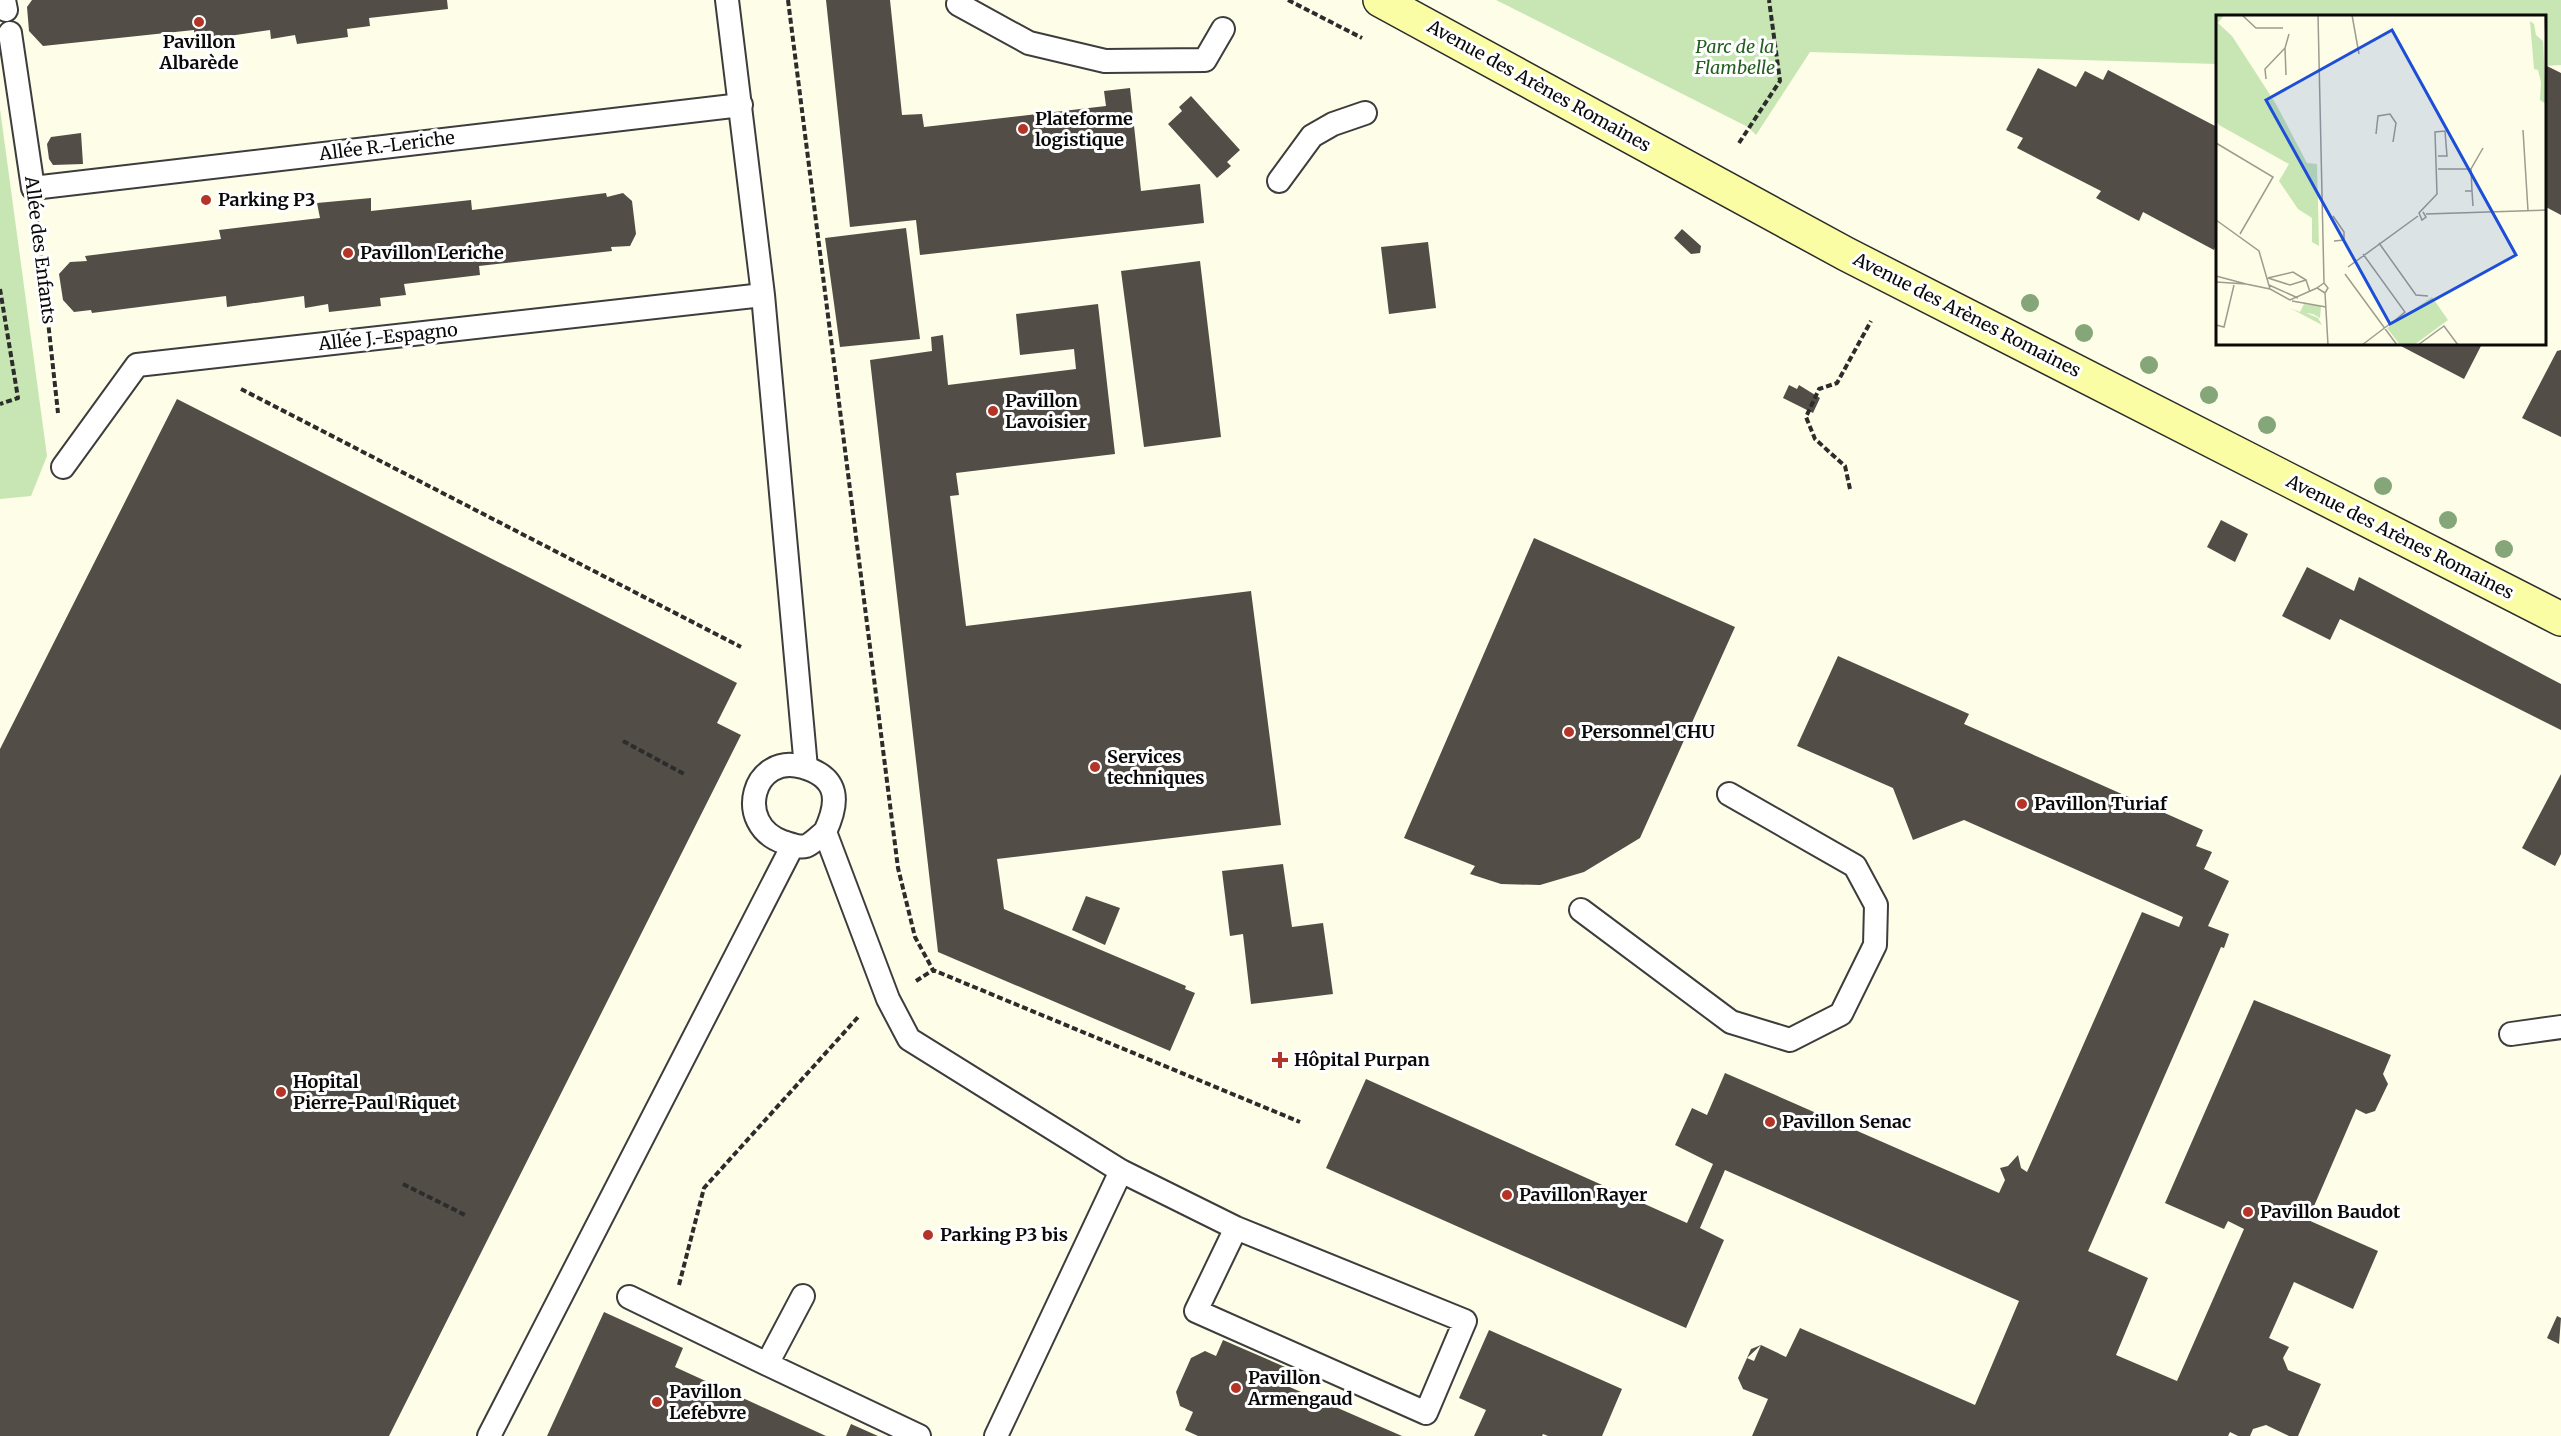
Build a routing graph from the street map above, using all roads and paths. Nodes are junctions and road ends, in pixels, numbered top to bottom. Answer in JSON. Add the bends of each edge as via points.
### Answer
{"nodes":[{"id":1,"x":726,"y":0,"type":"edge"},
{"id":2,"x":788,"y":0,"type":"edge"},
{"id":3,"x":960,"y":0,"type":"edge"},
{"id":4,"x":1380,"y":0,"type":"edge"},
{"id":5,"x":1769,"y":0,"type":"edge"},
{"id":6,"x":1223,"y":29,"type":"dead end"},
{"id":7,"x":10,"y":33,"type":"dead end"},
{"id":8,"x":741,"y":105,"type":"junction"},
{"id":9,"x":1365,"y":113,"type":"dead end"},
{"id":10,"x":1739,"y":144,"type":"dead end"},
{"id":11,"x":1279,"y":181,"type":"dead end"},
{"id":12,"x":33,"y":188,"type":"junction"},
{"id":13,"x":0,"y":289,"type":"edge"},
{"id":14,"x":763,"y":295,"type":"junction"},
{"id":15,"x":1870,"y":321,"type":"dead end"},
{"id":16,"x":237,"y":387,"type":"dead end"},
{"id":17,"x":0,"y":404,"type":"edge"},
{"id":18,"x":63,"y":467,"type":"joint"},
{"id":19,"x":1850,"y":489,"type":"dead end"},
{"id":20,"x":2561,"y":619,"type":"edge"},
{"id":21,"x":741,"y":647,"type":"dead end"},
{"id":22,"x":622,"y":741,"type":"dead end"},
{"id":23,"x":806,"y":768,"type":"junction"},
{"id":24,"x":686,"y":775,"type":"dead end"},
{"id":25,"x":1729,"y":794,"type":"dead end"},
{"id":26,"x":825,"y":832,"type":"junction"},
{"id":27,"x":793,"y":845,"type":"junction"},
{"id":28,"x":1581,"y":910,"type":"dead end"},
{"id":29,"x":933,"y":969,"type":"junction"},
{"id":30,"x":888,"y":999,"type":"junction"},
{"id":31,"x":2561,"y":1027,"type":"edge"},
{"id":32,"x":2511,"y":1034,"type":"dead end"},
{"id":33,"x":1300,"y":1122,"type":"dead end"},
{"id":34,"x":1121,"y":1171,"type":"junction"},
{"id":35,"x":403,"y":1184,"type":"dead end"},
{"id":36,"x":467,"y":1216,"type":"dead end"},
{"id":37,"x":1236,"y":1228,"type":"junction"},
{"id":38,"x":803,"y":1296,"type":"dead end"},
{"id":39,"x":629,"y":1297,"type":"dead end"},
{"id":40,"x":663,"y":1314,"type":"junction"},
{"id":41,"x":767,"y":1364,"type":"junction"},
{"id":42,"x":489,"y":1436,"type":"edge"},
{"id":43,"x":919,"y":1436,"type":"edge"},
{"id":44,"x":996,"y":1436,"type":"edge"}],
"edges":[{"from":1,"to":8,"type":"lane"},
{"from":2,"to":29,"type":"path","via":[[898,868],[915,937]]},
{"from":3,"to":6,"type":"lane","via":[[958,4],[1029,43],[1105,61],[1206,60]]},
{"from":4,"to":20,"type":"main road","name":"Avenue des Arènes Romaines","via":[[1846,254]]},
{"from":5,"to":10,"type":"path","via":[[1780,81]]},
{"from":7,"to":12,"type":"lane","name":"Allée des Enfants"},
{"from":8,"to":12,"type":"lane","name":"Allée R.-Leriche"},
{"from":8,"to":14,"type":"lane"},
{"from":9,"to":11,"type":"lane","via":[[1312,136]]},
{"from":12,"to":18,"type":"path","name":"Allée des Enfants"},
{"from":13,"to":17,"type":"path","via":[[18,398]]},
{"from":14,"to":18,"type":"lane","name":"Allée J.-Espagno","via":[[137,365]]},
{"from":14,"to":23,"type":"lane"},
{"from":15,"to":19,"type":"path","via":[[1837,383],[1819,389],[1806,417],[1815,438],[1845,466]]},
{"from":16,"to":21,"type":"path"},
{"from":22,"to":24,"type":"path"},
{"from":23,"to":26,"type":"lane","via":[[825,778],[835,793],[834,813]]},
{"from":23,"to":27,"type":"lane","via":[[787,762],[771,770],[760,780],[753,799],[755,816],[764,832]]},
{"from":25,"to":28,"type":"lane","via":[[1855,866],[1876,905],[1875,945],[1841,1014],[1790,1040],[1731,1022]]},
{"from":26,"to":27,"type":"lane","via":[[806,846]]},
{"from":26,"to":30,"type":"lane"},
{"from":27,"to":42,"type":"lane"},
{"from":29,"to":30,"type":"path"},
{"from":29,"to":33,"type":"path"},
{"from":30,"to":34,"type":"lane","via":[[909,1039]]},
{"from":30,"to":40,"type":"path","via":[[860,1015],[704,1188],[679,1286]]},
{"from":31,"to":32,"type":"lane"},
{"from":34,"to":37,"type":"lane"},
{"from":34,"to":44,"type":"lane"},
{"from":35,"to":36,"type":"path"},
{"from":37,"to":37,"type":"lane","via":[[1465,1321],[1426,1413],[1196,1311]]},
{"from":38,"to":41,"type":"lane"},
{"from":39,"to":40,"type":"lane"},
{"from":40,"to":41,"type":"lane"},
{"from":41,"to":43,"type":"lane"}]}
